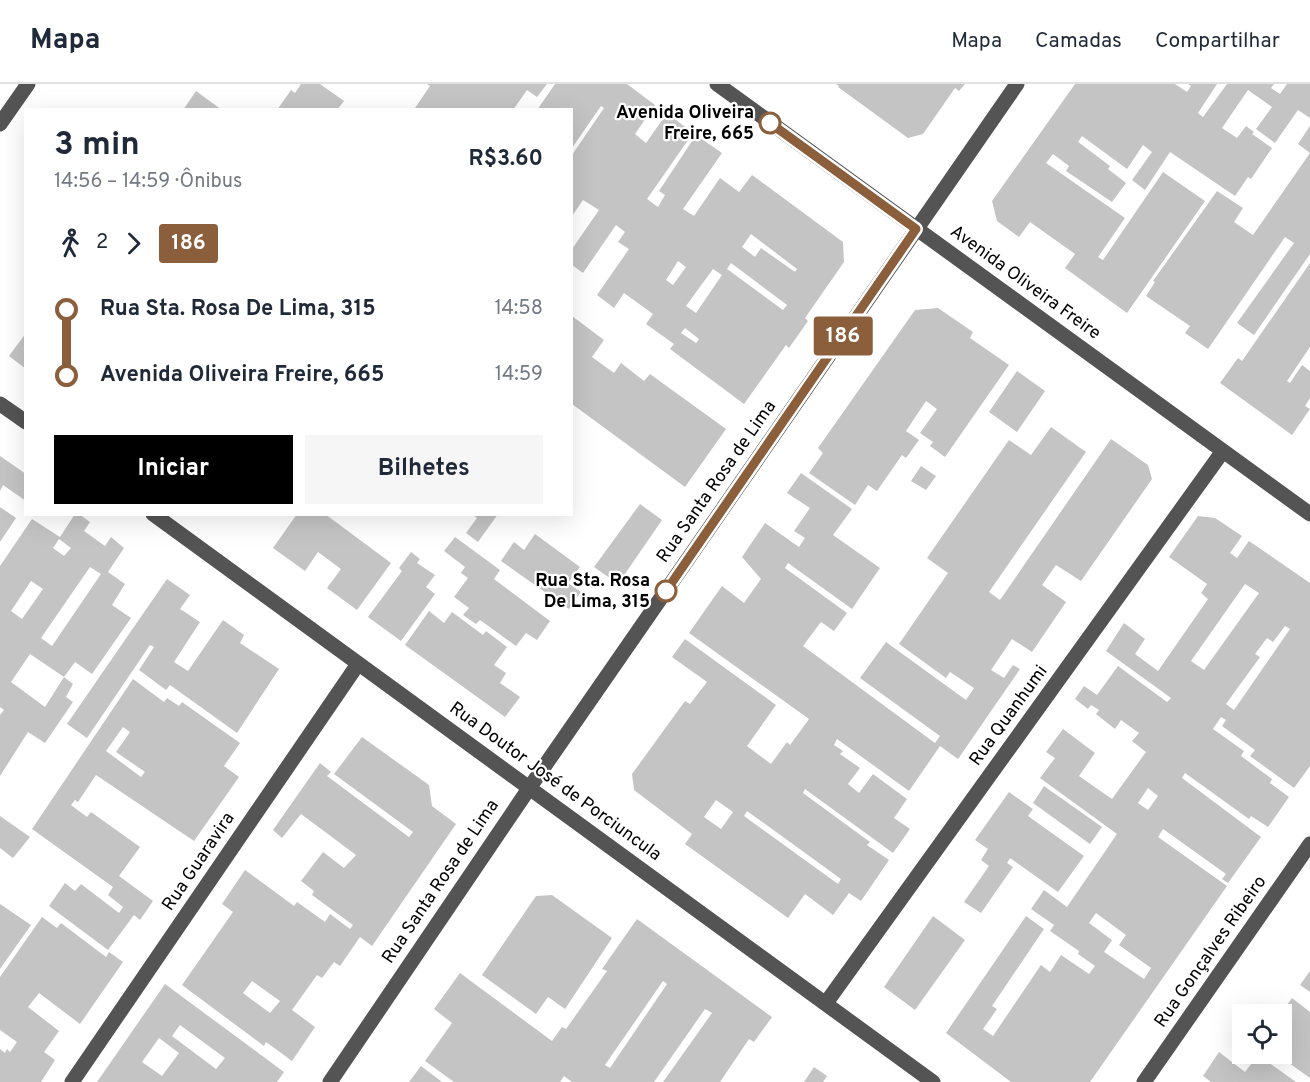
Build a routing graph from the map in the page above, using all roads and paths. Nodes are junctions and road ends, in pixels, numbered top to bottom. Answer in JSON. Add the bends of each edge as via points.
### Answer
{"nodes":[{"id":1,"x":28,"y":84,"type":"edge"},
{"id":2,"x":717,"y":84,"type":"edge"},
{"id":3,"x":1017,"y":84,"type":"edge"},
{"id":4,"x":0,"y":124,"type":"edge"},
{"id":5,"x":916,"y":229,"type":"junction"},
{"id":6,"x":0,"y":404,"type":"edge"},
{"id":7,"x":24,"y":421,"type":"edge"},
{"id":8,"x":1223,"y":451,"type":"junction"},
{"id":9,"x":1310,"y":514,"type":"edge"},
{"id":10,"x":156,"y":516,"type":"edge"},
{"id":11,"x":358,"y":664,"type":"junction"},
{"id":12,"x":530,"y":787,"type":"junction"},
{"id":13,"x":1310,"y":844,"type":"edge"},
{"id":14,"x":826,"y":1004,"type":"junction"},
{"id":15,"x":72,"y":1082,"type":"edge"},
{"id":16,"x":330,"y":1082,"type":"edge"},
{"id":17,"x":933,"y":1082,"type":"edge"},
{"id":18,"x":1144,"y":1082,"type":"edge"}],
"edges":[{"from":1,"to":4,"type":"street"},
{"from":2,"to":5,"type":"street","name":"Avenida Oliveira Freire"},
{"from":3,"to":5,"type":"street","name":"Rua Santa Rosa de Lima"},
{"from":5,"to":8,"type":"street","name":"Avenida Oliveira Freire"},
{"from":5,"to":12,"type":"street","name":"Rua Santa Rosa de Lima"},
{"from":6,"to":7,"type":"street"},
{"from":8,"to":9,"type":"street","name":"Avenida Oliveira Freire"},
{"from":8,"to":14,"type":"street","name":"Rua Quanhumi"},
{"from":10,"to":11,"type":"street","name":"Rua Doutor José de Porciuncula"},
{"from":11,"to":12,"type":"street","name":"Rua Doutor José de Porciuncula"},
{"from":11,"to":15,"type":"street","name":"Rua Guaravira"},
{"from":12,"to":14,"type":"street","name":"Rua Doutor José de Porciuncula"},
{"from":12,"to":16,"type":"street","name":"Rua Santa Rosa de Lima"},
{"from":13,"to":18,"type":"street","name":"Rua Gonçalves Ribeiro"},
{"from":14,"to":17,"type":"street","name":"Rua Doutor José de Porciuncula"}]}
